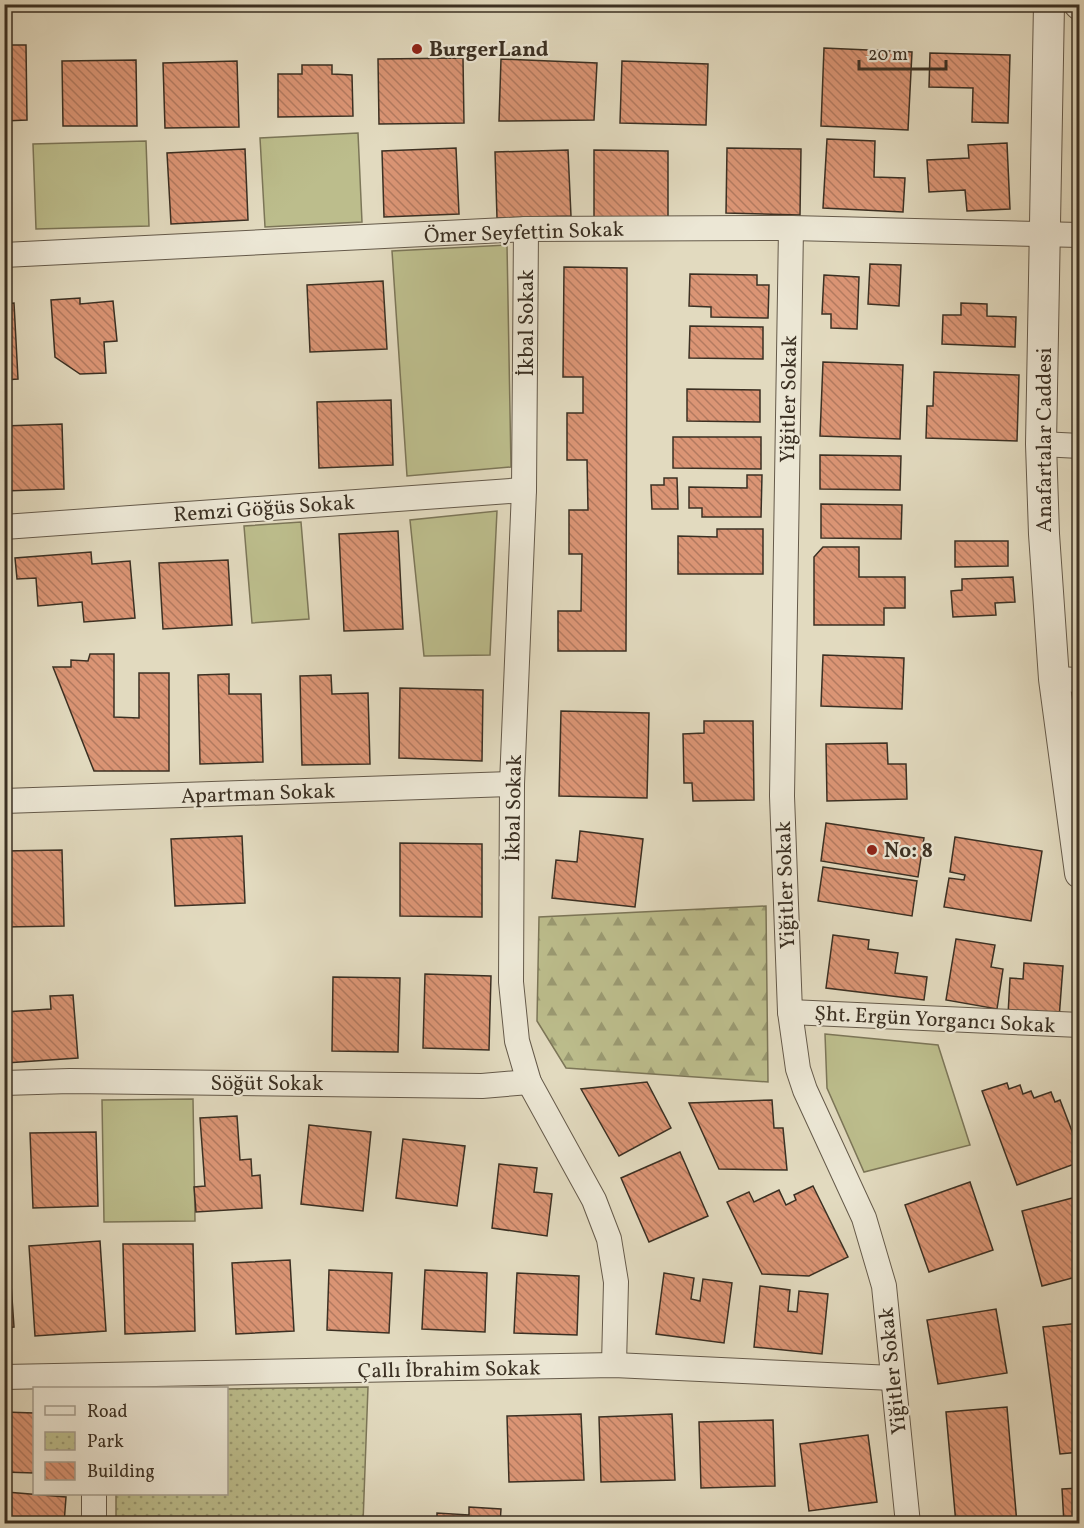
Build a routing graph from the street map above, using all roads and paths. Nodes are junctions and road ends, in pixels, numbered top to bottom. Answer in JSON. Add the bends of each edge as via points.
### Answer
{"nodes":[{"id":1,"x":1049,"y":4,"type":"edge"},
{"id":2,"x":791,"y":228,"type":"junction"},
{"id":3,"x":526,"y":229,"type":"junction"},
{"id":4,"x":1044,"y":233,"type":"junction"},
{"id":5,"x":1080,"y":235,"type":"edge"},
{"id":6,"x":4,"y":255,"type":"edge"},
{"id":7,"x":1041,"y":444,"type":"junction"},
{"id":8,"x":1080,"y":446,"type":"edge"},
{"id":9,"x":525,"y":490,"type":"junction"},
{"id":10,"x":4,"y":527,"type":"edge"},
{"id":11,"x":1067,"y":679,"type":"edge"},
{"id":12,"x":512,"y":784,"type":"junction"},
{"id":13,"x":4,"y":801,"type":"edge"},
{"id":14,"x":1080,"y":873,"type":"edge"},
{"id":15,"x":790,"y":1012,"type":"junction"},
{"id":16,"x":1080,"y":1025,"type":"edge"},
{"id":17,"x":530,"y":1082,"type":"junction"},
{"id":18,"x":4,"y":1083,"type":"edge"},
{"id":19,"x":615,"y":1365,"type":"junction"},
{"id":20,"x":4,"y":1377,"type":"edge"},
{"id":21,"x":892,"y":1378,"type":"junction"},
{"id":22,"x":94,"y":1382,"type":"edge"},
{"id":23,"x":94,"y":1495,"type":"edge"},
{"id":24,"x":94,"y":1524,"type":"edge"},
{"id":25,"x":908,"y":1524,"type":"edge"}],
"edges":[{"from":1,"to":4,"type":"street","name":"Anafartalar Caddesi"},
{"from":2,"to":3,"type":"street","name":"Ömer Seyfettin Sokak"},
{"from":2,"to":4,"type":"street","name":"Ömer Seyfettin Sokak"},
{"from":2,"to":15,"type":"street","name":"Yiğitler Sokak","via":[[782,796]]},
{"from":3,"to":6,"type":"street","name":"Ömer Seyfettin Sokak"},
{"from":3,"to":9,"type":"street","name":"İkbal Sokak"},
{"from":4,"to":5,"type":"street","name":"Ömer Seyfettin Sokak"},
{"from":4,"to":7,"type":"street","name":"Anafartalar Caddesi"},
{"from":7,"to":8,"type":"street"},
{"from":7,"to":11,"type":"street","name":"Anafartalar Caddesi","via":[[1046,576]]},
{"from":9,"to":10,"type":"street","name":"Remzi Göğüs Sokak"},
{"from":9,"to":12,"type":"street","name":"İkbal Sokak"},
{"from":11,"to":14,"type":"street","name":"Anafartalar Caddesi"},
{"from":12,"to":13,"type":"street","name":"Apartman Sokak"},
{"from":12,"to":17,"type":"street","name":"İkbal Sokak","via":[[511,982],[517,1041]]},
{"from":15,"to":16,"type":"street","name":"Şht. Ergün Yorgancı Sokak"},
{"from":15,"to":21,"type":"street","name":"Yiğitler Sokak","via":[[805,1090],[864,1218],[884,1286]]},
{"from":17,"to":18,"type":"street","name":"Söğüt Sokak","via":[[482,1086]]},
{"from":17,"to":19,"type":"street","name":"İkbal Sokak","via":[[594,1200],[609,1239],[616,1282]]},
{"from":19,"to":21,"type":"street","name":"Çallı İbrahim Sokak"},
{"from":19,"to":22,"type":"street","name":"Çallı İbrahim Sokak"},
{"from":20,"to":22,"type":"street","name":"Çallı İbrahim Sokak"},
{"from":21,"to":25,"type":"street","name":"Yiğitler Sokak"},
{"from":23,"to":24,"type":"street"}]}
